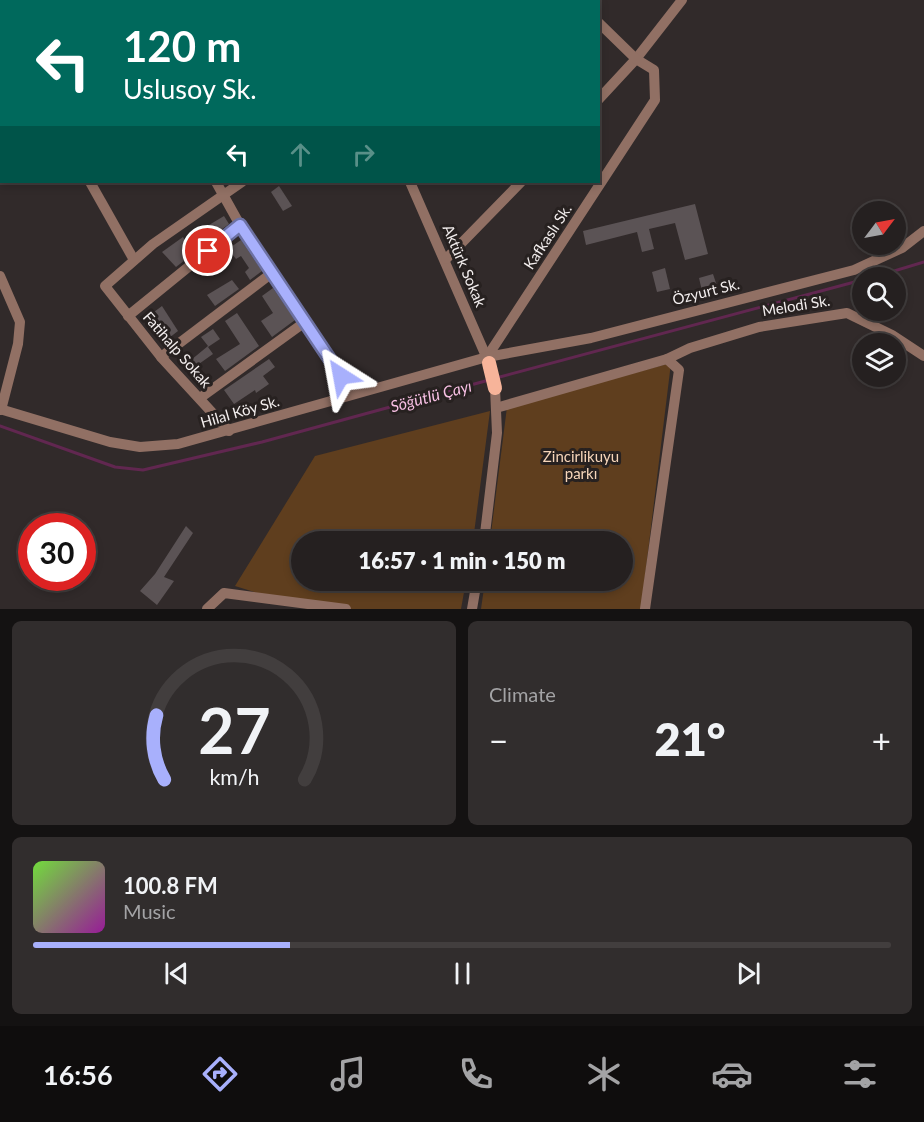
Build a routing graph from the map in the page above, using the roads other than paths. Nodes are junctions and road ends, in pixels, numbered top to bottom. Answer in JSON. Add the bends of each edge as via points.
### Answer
{"nodes":[{"id":1,"x":682,"y":0,"type":"edge"},
{"id":2,"x":600,"y":24,"type":"edge"},
{"id":3,"x":636,"y":59,"type":"junction"},
{"id":4,"x":600,"y":98,"type":"edge"},
{"id":5,"x":91,"y":183,"type":"edge"},
{"id":6,"x":217,"y":183,"type":"edge"},
{"id":7,"x":240,"y":183,"type":"edge"},
{"id":8,"x":410,"y":183,"type":"edge"},
{"id":9,"x":520,"y":183,"type":"edge"},
{"id":10,"x":223,"y":194,"type":"junction"},
{"id":11,"x":240,"y":225,"type":"junction"},
{"id":12,"x":924,"y":231,"type":"edge"},
{"id":13,"x":446,"y":259,"type":"junction"},
{"id":14,"x":134,"y":260,"type":"junction"},
{"id":15,"x":272,"y":273,"type":"junction"},
{"id":16,"x":0,"y":276,"type":"edge"},
{"id":17,"x":128,"y":316,"type":"junction"},
{"id":18,"x":305,"y":322,"type":"junction"},
{"id":19,"x":924,"y":356,"type":"edge"},
{"id":20,"x":161,"y":357,"type":"junction"},
{"id":21,"x":667,"y":359,"type":"junction"},
{"id":22,"x":488,"y":360,"type":"junction"},
{"id":23,"x":495,"y":388,"type":"joint"},
{"id":24,"x":353,"y":393,"type":"junction"},
{"id":25,"x":200,"y":398,"type":"junction"},
{"id":26,"x":496,"y":408,"type":"junction"},
{"id":27,"x":0,"y":410,"type":"edge"},
{"id":28,"x":229,"y":431,"type":"junction"},
{"id":29,"x":485,"y":531,"type":"edge"},
{"id":30,"x":475,"y":591,"type":"edge"},
{"id":31,"x":207,"y":609,"type":"edge"},
{"id":32,"x":346,"y":609,"type":"edge"},
{"id":33,"x":472,"y":609,"type":"edge"},
{"id":34,"x":645,"y":609,"type":"edge"}],
"edges":[{"from":1,"to":3,"type":"street"},
{"from":2,"to":3,"type":"street","name":"Kafkaslı Sk."},
{"from":3,"to":4,"type":"street"},
{"from":3,"to":22,"type":"street","name":"Kafkaslı Sk.","via":[[654,70],[655,100]]},
{"from":5,"to":14,"type":"street"},
{"from":6,"to":10,"type":"street"},
{"from":7,"to":10,"type":"street"},
{"from":8,"to":13,"type":"street","name":"Aktürk Sokak"},
{"from":9,"to":13,"type":"street"},
{"from":10,"to":11,"type":"street"},
{"from":10,"to":14,"type":"street"},
{"from":11,"to":15,"type":"street"},
{"from":11,"to":17,"type":"street"},
{"from":12,"to":22,"type":"street","name":"Özyurt Sk.","via":[[902,248],[854,270],[591,338]]},
{"from":13,"to":22,"type":"street","name":"Aktürk Sokak"},
{"from":14,"to":17,"type":"street","name":"Fatihalp Sokak","via":[[105,286]]},
{"from":15,"to":18,"type":"street"},
{"from":15,"to":20,"type":"street"},
{"from":16,"to":27,"type":"street","via":[[20,322]]},
{"from":17,"to":20,"type":"street","name":"Fatihalp Sokak"},
{"from":18,"to":24,"type":"street"},
{"from":18,"to":25,"type":"street"},
{"from":19,"to":21,"type":"street","name":"Melodi Sk.","via":[[847,313],[759,327]]},
{"from":20,"to":25,"type":"street","name":"Fatihalp Sokak"},
{"from":21,"to":26,"type":"street","name":"Melodi Sk."},
{"from":21,"to":34,"type":"street","via":[[679,370],[679,379]]},
{"from":22,"to":23,"type":"main road"},
{"from":22,"to":24,"type":"street","name":"Hilal Köy Sk."},
{"from":23,"to":26,"type":"street"},
{"from":24,"to":28,"type":"street","name":"Hilal Köy Sk."},
{"from":25,"to":28,"type":"street","name":"Fatihalp Sokak"},
{"from":26,"to":29,"type":"street","via":[[497,433]]},
{"from":27,"to":28,"type":"street","name":"Hilal Köy Sk.","via":[[140,447],[178,444]]},
{"from":30,"to":33,"type":"street"},
{"from":31,"to":32,"type":"street","via":[[224,593]]}]}
